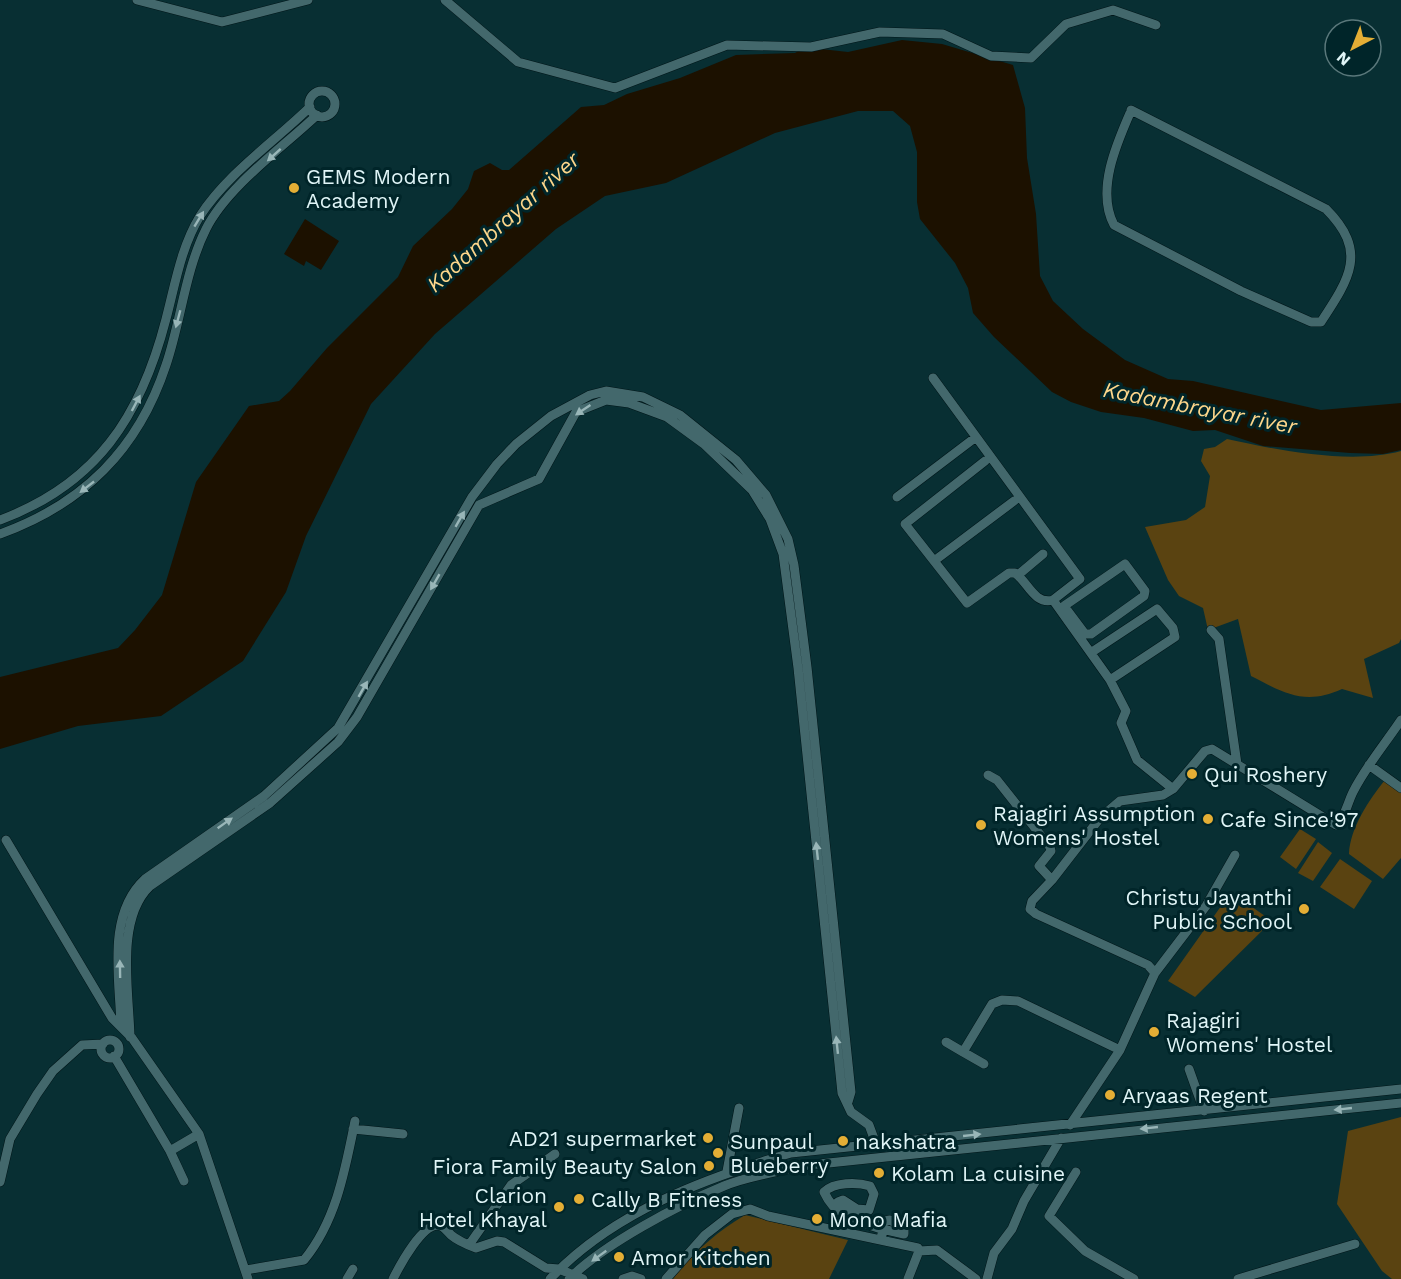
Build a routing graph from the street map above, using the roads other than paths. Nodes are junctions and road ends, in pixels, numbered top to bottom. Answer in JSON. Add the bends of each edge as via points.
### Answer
{"nodes":[{"id":1,"x":137,"y":0,"type":"edge"},
{"id":2,"x":308,"y":0,"type":"edge"},
{"id":3,"x":445,"y":0,"type":"edge"},
{"id":4,"x":1156,"y":25,"type":"dead end"},
{"id":5,"x":310,"y":107,"type":"junction"},
{"id":6,"x":1131,"y":112,"type":"joint"},
{"id":7,"x":317,"y":116,"type":"junction"},
{"id":8,"x":933,"y":378,"type":"dead end"},
{"id":9,"x":125,"y":423,"type":"junction"},
{"id":10,"x":135,"y":428,"type":"junction"},
{"id":11,"x":976,"y":437,"type":"junction"},
{"id":12,"x":985,"y":460,"type":"dead end"},
{"id":13,"x":897,"y":497,"type":"dead end"},
{"id":14,"x":1014,"y":501,"type":"dead end"},
{"id":15,"x":0,"y":520,"type":"edge"},
{"id":16,"x":0,"y":534,"type":"edge"},
{"id":17,"x":1043,"y":554,"type":"dead end"},
{"id":18,"x":934,"y":561,"type":"junction"},
{"id":19,"x":1018,"y":575,"type":"junction"},
{"id":20,"x":1053,"y":600,"type":"junction"},
{"id":21,"x":1062,"y":607,"type":"junction"},
{"id":22,"x":1211,"y":630,"type":"dead end"},
{"id":23,"x":1092,"y":652,"type":"junction"},
{"id":24,"x":1110,"y":680,"type":"junction"},
{"id":25,"x":1401,"y":720,"type":"edge"},
{"id":26,"x":1237,"y":764,"type":"junction"},
{"id":27,"x":1369,"y":765,"type":"junction"},
{"id":28,"x":988,"y":775,"type":"dead end"},
{"id":29,"x":1401,"y":788,"type":"edge"},
{"id":30,"x":1173,"y":789,"type":"junction"},
{"id":31,"x":6,"y":840,"type":"dead end"},
{"id":32,"x":1235,"y":855,"type":"dead end"},
{"id":33,"x":1052,"y":880,"type":"junction"},
{"id":34,"x":1155,"y":973,"type":"junction"},
{"id":35,"x":122,"y":1028,"type":"junction"},
{"id":36,"x":131,"y":1037,"type":"junction"},
{"id":37,"x":115,"y":1042,"type":"junction"},
{"id":38,"x":946,"y":1042,"type":"dead end"},
{"id":39,"x":103,"y":1044,"type":"junction"},
{"id":40,"x":1120,"y":1050,"type":"junction"},
{"id":41,"x":963,"y":1052,"type":"junction"},
{"id":42,"x":114,"y":1056,"type":"junction"},
{"id":43,"x":984,"y":1064,"type":"dead end"},
{"id":44,"x":1189,"y":1069,"type":"dead end"},
{"id":45,"x":1401,"y":1089,"type":"edge"},
{"id":46,"x":848,"y":1102,"type":"junction"},
{"id":47,"x":1401,"y":1103,"type":"edge"},
{"id":48,"x":739,"y":1108,"type":"dead end"},
{"id":49,"x":1204,"y":1111,"type":"junction"},
{"id":50,"x":1070,"y":1125,"type":"junction"},
{"id":51,"x":199,"y":1134,"type":"junction"},
{"id":52,"x":403,"y":1134,"type":"dead end"},
{"id":53,"x":1061,"y":1138,"type":"junction"},
{"id":54,"x":876,"y":1144,"type":"junction"},
{"id":55,"x":170,"y":1151,"type":"junction"},
{"id":56,"x":555,"y":1154,"type":"dead end"},
{"id":57,"x":727,"y":1172,"type":"junction"},
{"id":58,"x":1076,"y":1172,"type":"dead end"},
{"id":59,"x":184,"y":1180,"type":"dead end"},
{"id":60,"x":0,"y":1182,"type":"edge"},
{"id":61,"x":882,"y":1234,"type":"junction"},
{"id":62,"x":1355,"y":1244,"type":"dead end"},
{"id":63,"x":468,"y":1245,"type":"junction"},
{"id":64,"x":919,"y":1251,"type":"junction"},
{"id":65,"x":353,"y":1269,"type":"dead end"},
{"id":66,"x":559,"y":1269,"type":"junction"},
{"id":67,"x":247,"y":1275,"type":"edge"},
{"id":68,"x":575,"y":1278,"type":"edge"},
{"id":69,"x":347,"y":1279,"type":"edge"},
{"id":70,"x":393,"y":1279,"type":"edge"},
{"id":71,"x":550,"y":1279,"type":"edge"},
{"id":72,"x":623,"y":1279,"type":"edge"},
{"id":73,"x":641,"y":1279,"type":"edge"},
{"id":74,"x":666,"y":1279,"type":"edge"},
{"id":75,"x":908,"y":1279,"type":"edge"},
{"id":76,"x":976,"y":1279,"type":"edge"},
{"id":77,"x":987,"y":1279,"type":"edge"},
{"id":78,"x":1134,"y":1279,"type":"edge"},
{"id":79,"x":1239,"y":1279,"type":"edge"}],
"edges":[{"from":1,"to":2,"type":"street","via":[[222,22]]},
{"from":3,"to":4,"type":"street","via":[[518,62],[615,88],[727,45],[810,47],[880,32],[901,32],[943,34],[991,56],[1031,58],[1066,24],[1113,10]]},
{"from":5,"to":7,"type":"street"},
{"from":5,"to":7,"type":"street","via":[[317,92],[328,92],[334,97],[333,111],[328,116]]},
{"from":9,"to":5,"type":"street","one_way":true,"via":[[154,360],[185,246],[201,216],[233,178]]},
{"from":6,"to":6,"type":"street","via":[[1326,209],[1342,225],[1352,249],[1351,263],[1321,322],[1311,322],[1241,291],[1114,225],[1108,213],[1113,161]]},
{"from":7,"to":10,"type":"street","one_way":true,"via":[[239,187],[207,227],[197,249],[166,366]]},
{"from":8,"to":11,"type":"street"},
{"from":9,"to":10,"type":"street"},
{"from":9,"to":15,"type":"street","via":[[82,475]]},
{"from":10,"to":16,"type":"street","one_way":true,"via":[[92,484],[27,524]]},
{"from":11,"to":13,"type":"street"},
{"from":11,"to":20,"type":"street","via":[[1080,579]]},
{"from":12,"to":18,"type":"street","via":[[905,524]]},
{"from":14,"to":18,"type":"street"},
{"from":17,"to":19,"type":"street"},
{"from":18,"to":19,"type":"street","via":[[967,603],[1009,573]]},
{"from":19,"to":20,"type":"street","via":[[1038,599]]},
{"from":20,"to":21,"type":"street"},
{"from":21,"to":21,"type":"street","via":[[1125,564],[1146,591],[1091,634],[1085,634]]},
{"from":21,"to":23,"type":"street"},
{"from":22,"to":26,"type":"street","via":[[1219,639]]},
{"from":23,"to":24,"type":"street"},
{"from":23,"to":24,"type":"street","via":[[1156,609],[1173,628],[1175,637]]},
{"from":24,"to":30,"type":"street","via":[[1126,711],[1121,723],[1137,760]]},
{"from":25,"to":27,"type":"street"},
{"from":26,"to":27,"type":"street","via":[[1335,825]]},
{"from":26,"to":30,"type":"street","via":[[1219,751],[1207,750]]},
{"from":27,"to":29,"type":"street"},
{"from":28,"to":33,"type":"street","via":[[997,780],[1050,847],[1039,866]]},
{"from":30,"to":33,"type":"street","via":[[1164,795],[1120,801],[1100,818]]},
{"from":31,"to":35,"type":"street","via":[[112,1018]]},
{"from":32,"to":34,"type":"street","via":[[1206,906]]},
{"from":33,"to":34,"type":"street","via":[[1032,901],[1030,909],[1148,965]]},
{"from":34,"to":40,"type":"street"},
{"from":35,"to":36,"type":"street"},
{"from":35,"to":37,"type":"street"},
{"from":35,"to":46,"type":"street","one_way":true,"via":[[121,922],[133,892],[145,879],[264,796],[338,728],[472,497],[506,453],[564,408],[590,395],[619,392],[643,397],[671,410],[724,449],[766,495],[788,539],[807,667],[851,1092]]},
{"from":46,"to":36,"type":"street","one_way":true,"via":[[842,1093],[798,668],[779,542],[752,490],[718,456],[658,412],[618,401],[600,402],[576,412],[539,479],[479,505],[357,717],[338,742],[270,803],[150,886],[140,897],[131,916],[129,933]]},
{"from":36,"to":51,"type":"street"},
{"from":37,"to":39,"type":"street"},
{"from":37,"to":42,"type":"street","via":[[119,1049]]},
{"from":38,"to":41,"type":"street"},
{"from":39,"to":42,"type":"street","via":[[104,1055]]},
{"from":39,"to":60,"type":"street","via":[[82,1045],[53,1071],[10,1139]]},
{"from":40,"to":41,"type":"street","via":[[1023,1004],[1002,1000],[986,1011]]},
{"from":40,"to":50,"type":"street"},
{"from":41,"to":43,"type":"street"},
{"from":42,"to":55,"type":"street"},
{"from":44,"to":49,"type":"street"},
{"from":45,"to":49,"type":"street"},
{"from":46,"to":54,"type":"street","via":[[856,1117],[873,1130]]},
{"from":47,"to":53,"type":"street","one_way":true},
{"from":48,"to":57,"type":"street"},
{"from":49,"to":50,"type":"street"},
{"from":54,"to":50,"type":"street","one_way":true},
{"from":51,"to":55,"type":"street"},
{"from":51,"to":67,"type":"street"},
{"from":52,"to":67,"type":"street","via":[[354,1125],[346,1168],[328,1225],[315,1247],[304,1260]]},
{"from":53,"to":68,"type":"street","one_way":true,"via":[[800,1166],[725,1185],[665,1214],[605,1251]]},
{"from":53,"to":77,"type":"street","via":[[1012,1229],[994,1253]]},
{"from":54,"to":57,"type":"street","via":[[791,1153]]},
{"from":55,"to":59,"type":"street"},
{"from":56,"to":63,"type":"street","via":[[511,1185]]},
{"from":57,"to":66,"type":"street","via":[[686,1188],[623,1222]]},
{"from":58,"to":78,"type":"street","via":[[1049,1215],[1085,1251]]},
{"from":61,"to":61,"type":"street","via":[[842,1216],[824,1192],[858,1182],[870,1186],[874,1194],[869,1210],[857,1209],[843,1200],[838,1202],[838,1208],[876,1223],[891,1220],[904,1228],[904,1234]]},
{"from":61,"to":64,"type":"street"},
{"from":61,"to":74,"type":"street","via":[[768,1216],[750,1209],[732,1214],[705,1235]]},
{"from":62,"to":79,"type":"street"},
{"from":63,"to":66,"type":"street","via":[[476,1248],[504,1242],[546,1268]]},
{"from":63,"to":70,"type":"street","via":[[435,1225],[415,1243]]},
{"from":64,"to":75,"type":"street"},
{"from":64,"to":76,"type":"street","via":[[937,1250]]},
{"from":65,"to":69,"type":"street"},
{"from":66,"to":68,"type":"street"},
{"from":66,"to":71,"type":"street"},
{"from":72,"to":73,"type":"street"}]}
